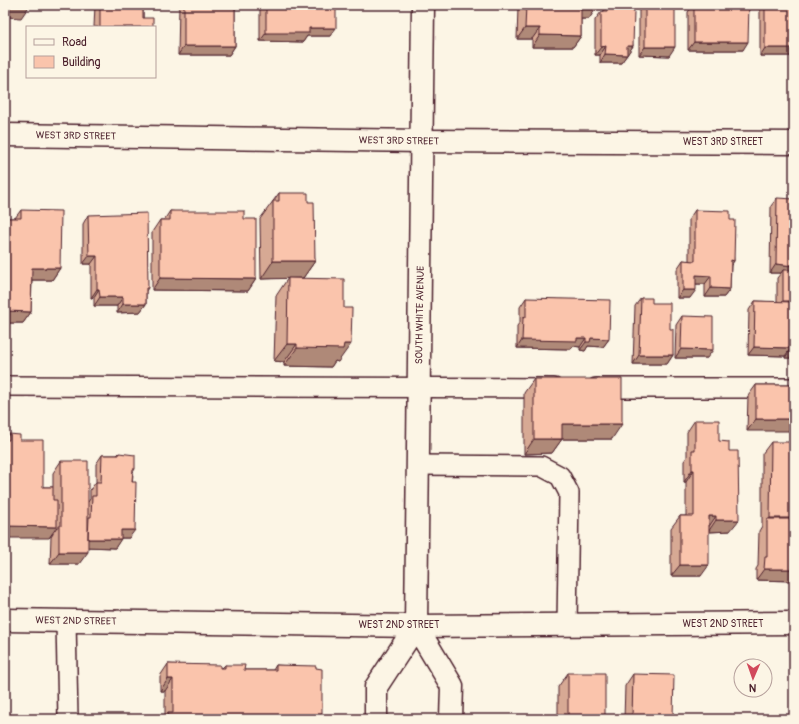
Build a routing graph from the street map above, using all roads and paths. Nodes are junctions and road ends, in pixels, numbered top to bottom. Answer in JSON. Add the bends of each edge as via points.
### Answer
{"nodes":[{"id":1,"x":423,"y":5,"type":"edge"},
{"id":2,"x":5,"y":135,"type":"edge"},
{"id":3,"x":422,"y":141,"type":"junction"},
{"id":4,"x":794,"y":143,"type":"edge"},
{"id":5,"x":5,"y":386,"type":"edge"},
{"id":6,"x":419,"y":388,"type":"junction"},
{"id":7,"x":794,"y":388,"type":"edge"},
{"id":8,"x":419,"y":465,"type":"junction"},
{"id":9,"x":5,"y":620,"type":"edge"},
{"id":10,"x":66,"y":621,"type":"junction"},
{"id":11,"x":794,"y":623,"type":"edge"},
{"id":12,"x":567,"y":625,"type":"junction"},
{"id":13,"x":416,"y":626,"type":"junction"},
{"id":14,"x":68,"y":719,"type":"edge"},
{"id":15,"x":376,"y":719,"type":"edge"},
{"id":16,"x":452,"y":719,"type":"edge"}],
"edges":[{"from":1,"to":3,"type":"street","name":"SOUTH WHITE AVENUE"},
{"from":2,"to":3,"type":"street","name":"WEST 3RD STREET"},
{"from":3,"to":4,"type":"street","name":"WEST 3RD STREET"},
{"from":3,"to":6,"type":"street","name":"SOUTH WHITE AVENUE"},
{"from":5,"to":6,"type":"lane"},
{"from":6,"to":7,"type":"lane"},
{"from":6,"to":8,"type":"street","name":"SOUTH WHITE AVENUE"},
{"from":8,"to":12,"type":"lane","via":[[541,466],[560,476],[569,493]]},
{"from":8,"to":13,"type":"street","name":"SOUTH WHITE AVENUE"},
{"from":9,"to":10,"type":"street","name":"WEST 2ND STREET"},
{"from":10,"to":13,"type":"street","name":"WEST 2ND STREET"},
{"from":10,"to":14,"type":"lane"},
{"from":11,"to":12,"type":"street","name":"WEST 2ND STREET"},
{"from":12,"to":13,"type":"street","name":"WEST 2ND STREET"},
{"from":13,"to":15,"type":"street","via":[[376,687]]},
{"from":13,"to":16,"type":"street","via":[[452,686]]}]}
